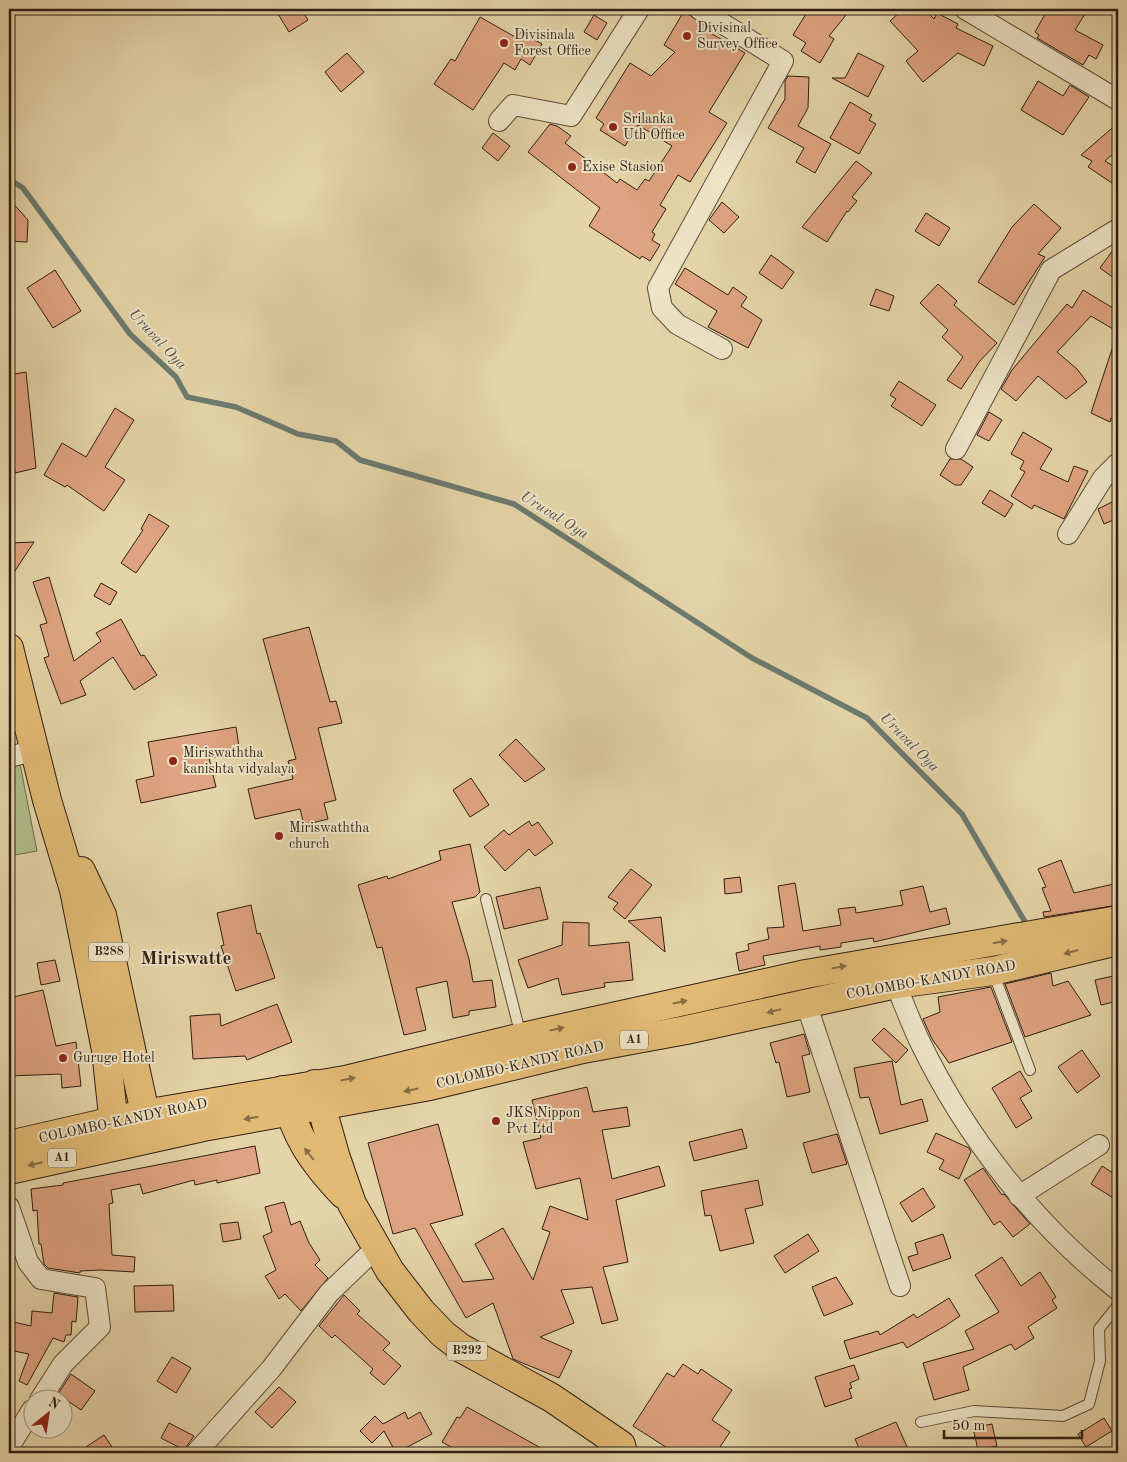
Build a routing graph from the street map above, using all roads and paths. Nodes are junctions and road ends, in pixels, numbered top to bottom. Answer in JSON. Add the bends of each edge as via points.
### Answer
{"nodes":[{"id":1,"x":639,"y":9,"type":"edge"},
{"id":2,"x":699,"y":9,"type":"edge"},
{"id":3,"x":965,"y":9,"type":"edge"},
{"id":4,"x":1118,"y":100,"type":"edge"},
{"id":5,"x":499,"y":121,"type":"dead end"},
{"id":6,"x":1118,"y":229,"type":"edge"},
{"id":7,"x":722,"y":349,"type":"dead end"},
{"id":8,"x":956,"y":450,"type":"dead end"},
{"id":9,"x":1118,"y":463,"type":"edge"},
{"id":10,"x":1068,"y":534,"type":"dead end"},
{"id":11,"x":9,"y":648,"type":"edge"},
{"id":12,"x":36,"y":750,"type":"junction"},
{"id":13,"x":9,"y":757,"type":"edge"},
{"id":14,"x":46,"y":800,"type":"junction"},
{"id":15,"x":486,"y":899,"type":"dead end"},
{"id":16,"x":1118,"y":920,"type":"edge"},
{"id":17,"x":1118,"y":941,"type":"edge"},
{"id":18,"x":884,"y":959,"type":"junction"},
{"id":19,"x":993,"y":971,"type":"junction"},
{"id":20,"x":896,"y":984,"type":"junction"},
{"id":21,"x":806,"y":1003,"type":"junction"},
{"id":22,"x":522,"y":1037,"type":"junction"},
{"id":23,"x":1030,"y":1070,"type":"dead end"},
{"id":24,"x":318,"y":1095,"type":"junction"},
{"id":25,"x":286,"y":1101,"type":"junction"},
{"id":26,"x":147,"y":1126,"type":"junction"},
{"id":27,"x":115,"y":1133,"type":"junction"},
{"id":28,"x":9,"y":1145,"type":"edge"},
{"id":29,"x":1099,"y":1145,"type":"dead end"},
{"id":30,"x":9,"y":1170,"type":"edge"},
{"id":31,"x":1019,"y":1196,"type":"junction"},
{"id":32,"x":352,"y":1204,"type":"junction"},
{"id":33,"x":9,"y":1207,"type":"edge"},
{"id":34,"x":376,"y":1248,"type":"junction"},
{"id":35,"x":900,"y":1286,"type":"dead end"},
{"id":36,"x":1118,"y":1290,"type":"edge"},
{"id":37,"x":1118,"y":1305,"type":"edge"},
{"id":38,"x":46,"y":1390,"type":"edge"},
{"id":39,"x":921,"y":1422,"type":"dead end"},
{"id":40,"x":22,"y":1426,"type":"edge"},
{"id":41,"x":9,"y":1446,"type":"edge"},
{"id":42,"x":619,"y":1451,"type":"edge"},
{"id":43,"x":196,"y":1453,"type":"edge"}],
"edges":[{"from":1,"to":5,"type":"street","via":[[571,116],[513,105]]},
{"from":2,"to":7,"type":"street","via":[[783,61],[658,288],[662,308],[677,324]]},
{"from":3,"to":4,"type":"street"},
{"from":6,"to":8,"type":"street","via":[[1051,270]]},
{"from":9,"to":10,"type":"street","via":[[1103,478]]},
{"from":11,"to":12,"type":"main road","number":"B288"},
{"from":12,"to":13,"type":"street"},
{"from":12,"to":14,"type":"main road","number":"B288"},
{"from":14,"to":26,"type":"main road","number":"B288","via":[[102,914]]},
{"from":14,"to":27,"type":"main road","number":"B288","via":[[74,890],[106,1050]]},
{"from":15,"to":22,"type":"lane"},
{"from":18,"to":16,"type":"main road","name":"COLOMBO-KANDY ROAD","number":"A1","one_way":true},
{"from":17,"to":19,"type":"main road","name":"COLOMBO-KANDY ROAD","number":"A1","one_way":true},
{"from":18,"to":20,"type":"street"},
{"from":22,"to":18,"type":"main road","name":"COLOMBO-KANDY ROAD","number":"A1","one_way":true},
{"from":19,"to":20,"type":"main road","name":"COLOMBO-KANDY ROAD","number":"A1"},
{"from":19,"to":23,"type":"lane"},
{"from":20,"to":21,"type":"main road","name":"COLOMBO-KANDY ROAD","number":"A1"},
{"from":20,"to":31,"type":"street","via":[[920,1042],[964,1120]]},
{"from":21,"to":24,"type":"main road","name":"COLOMBO-KANDY ROAD","number":"A1","one_way":true,"via":[[686,1030],[574,1050],[430,1086]]},
{"from":21,"to":35,"type":"street"},
{"from":24,"to":22,"type":"main road","name":"COLOMBO-KANDY ROAD","number":"A1","one_way":true,"via":[[345,1080]]},
{"from":24,"to":25,"type":"main road","name":"COLOMBO-KANDY ROAD","number":"A1"},
{"from":24,"to":32,"type":"main road","number":"B292"},
{"from":25,"to":26,"type":"main road","name":"COLOMBO-KANDY ROAD","number":"A1"},
{"from":32,"to":25,"type":"main road","number":"B292","one_way":true,"via":[[304,1147]]},
{"from":26,"to":27,"type":"main road","name":"COLOMBO-KANDY ROAD","number":"A1"},
{"from":27,"to":28,"type":"main road","name":"COLOMBO-KANDY ROAD","number":"A1"},
{"from":27,"to":30,"type":"main road","name":"COLOMBO-KANDY ROAD","number":"A1","one_way":true},
{"from":29,"to":31,"type":"street"},
{"from":31,"to":36,"type":"street","via":[[1089,1267]]},
{"from":32,"to":34,"type":"main road","number":"B292"},
{"from":33,"to":38,"type":"street","via":[[28,1262],[41,1279],[95,1288],[100,1327],[63,1364]]},
{"from":34,"to":42,"type":"main road","number":"B292","via":[[406,1292],[452,1341],[552,1398]]},
{"from":34,"to":43,"type":"street","via":[[329,1293],[271,1369]]},
{"from":37,"to":39,"type":"lane","via":[[1099,1329],[1100,1361],[1088,1404],[1063,1416],[974,1411]]},
{"from":40,"to":41,"type":"street"}]}
